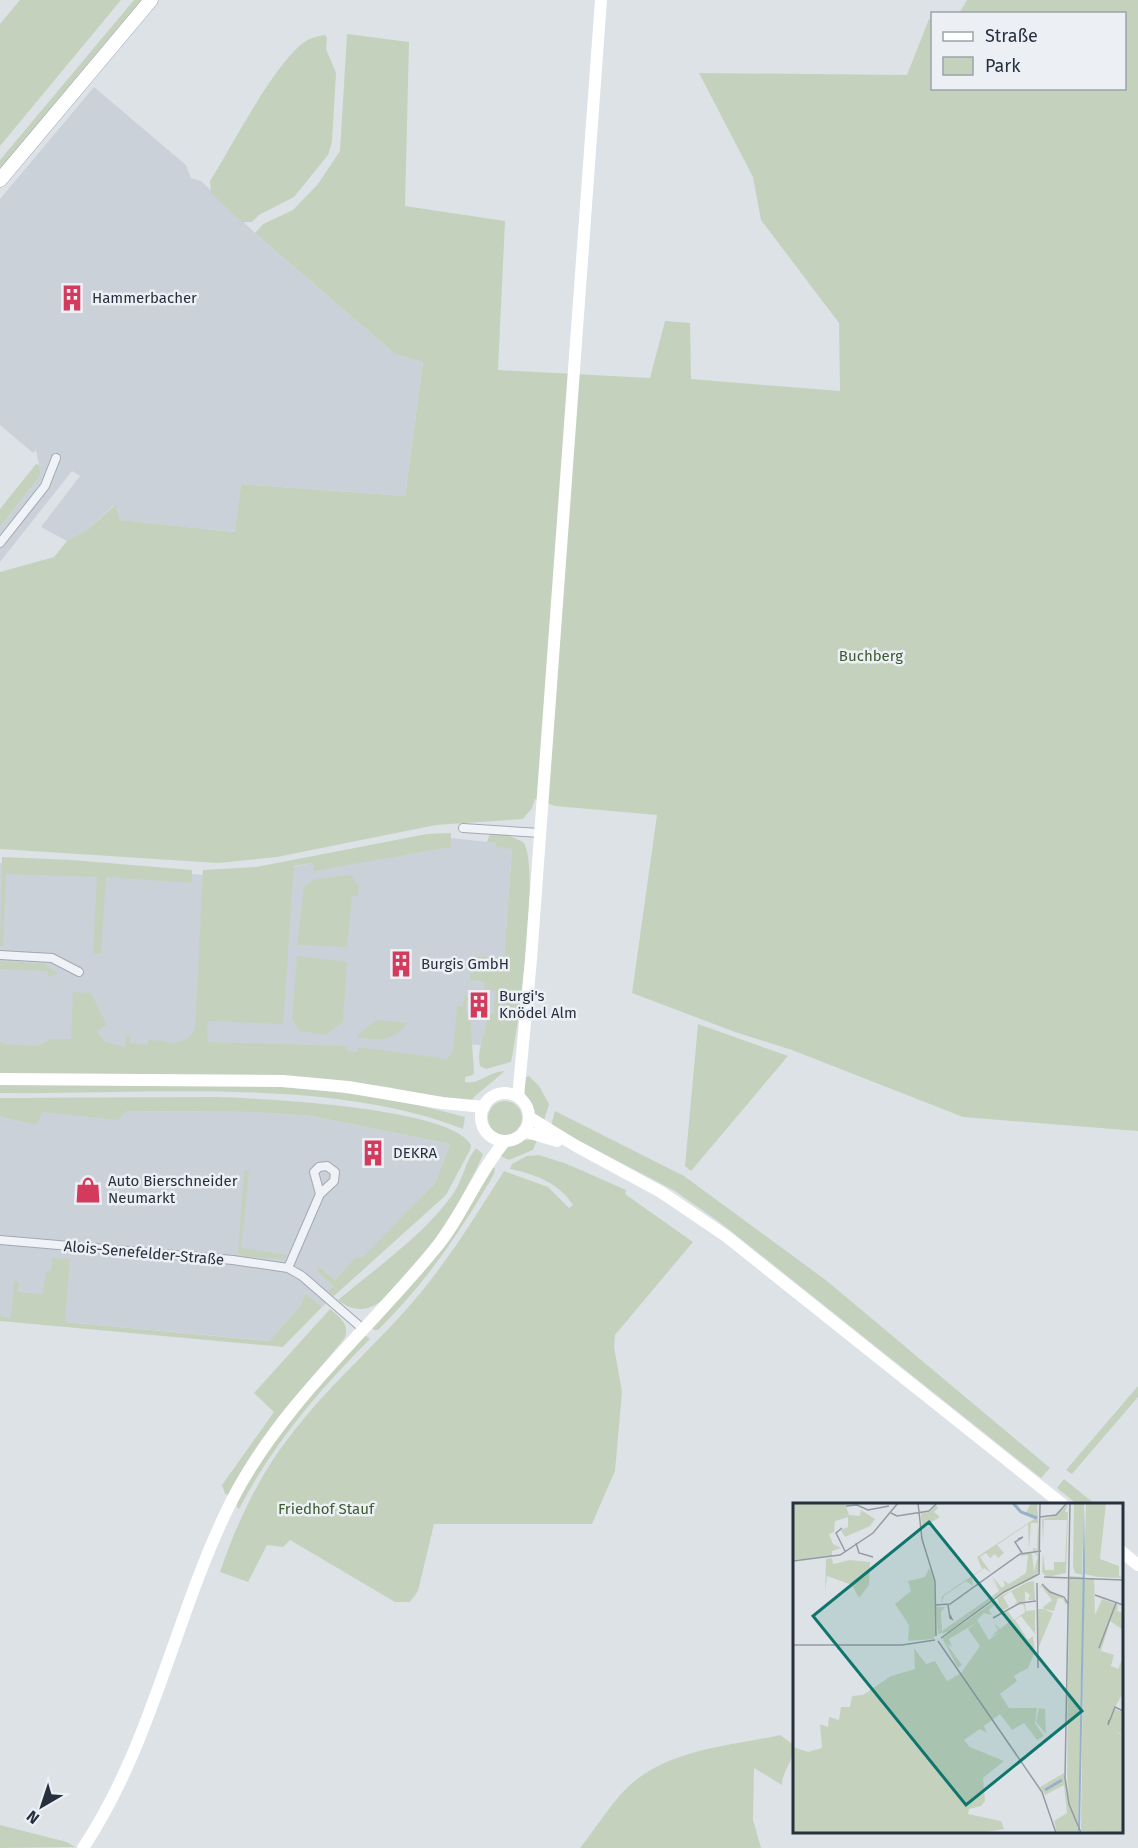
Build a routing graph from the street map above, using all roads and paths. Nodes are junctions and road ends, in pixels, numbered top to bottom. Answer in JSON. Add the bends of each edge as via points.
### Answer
{"nodes":[{"id":1,"x":151,"y":0,"type":"edge"},
{"id":2,"x":601,"y":0,"type":"edge"},
{"id":3,"x":0,"y":180,"type":"edge"},
{"id":4,"x":56,"y":458,"type":"dead end"},
{"id":5,"x":0,"y":543,"type":"edge"},
{"id":6,"x":463,"y":828,"type":"dead end"},
{"id":7,"x":540,"y":833,"type":"junction"},
{"id":8,"x":0,"y":956,"type":"edge"},
{"id":9,"x":79,"y":972,"type":"dead end"},
{"id":10,"x":522,"y":1048,"type":"junction"},
{"id":11,"x":0,"y":1078,"type":"edge"},
{"id":12,"x":505,"y":1094,"type":"junction"},
{"id":13,"x":518,"y":1097,"type":"junction"},
{"id":14,"x":442,"y":1103,"type":"junction"},
{"id":15,"x":484,"y":1107,"type":"junction"},
{"id":16,"x":529,"y":1117,"type":"junction"},
{"id":17,"x":482,"y":1122,"type":"junction"},
{"id":18,"x":524,"y":1131,"type":"junction"},
{"id":19,"x":490,"y":1135,"type":"junction"},
{"id":20,"x":505,"y":1141,"type":"junction"},
{"id":21,"x":576,"y":1146,"type":"junction"},
{"id":22,"x":482,"y":1171,"type":"junction"},
{"id":23,"x":320,"y":1194,"type":"dead end"},
{"id":24,"x":0,"y":1240,"type":"edge"},
{"id":25,"x":288,"y":1268,"type":"junction"},
{"id":26,"x":363,"y":1329,"type":"junction"},
{"id":27,"x":1061,"y":1503,"type":"edge"},
{"id":28,"x":1123,"y":1553,"type":"edge"},
{"id":29,"x":1138,"y":1565,"type":"edge"},
{"id":30,"x":82,"y":1848,"type":"edge"}],
"edges":[{"from":1,"to":3,"type":"main road"},
{"from":2,"to":7,"type":"street"},
{"from":4,"to":5,"type":"street","via":[[45,486]]},
{"from":6,"to":7,"type":"street"},
{"from":7,"to":10,"type":"street"},
{"from":8,"to":9,"type":"street","via":[[52,958]]},
{"from":10,"to":12,"type":"street"},
{"from":10,"to":13,"type":"street"},
{"from":11,"to":14,"type":"street","via":[[283,1081]]},
{"from":12,"to":13,"type":"street"},
{"from":12,"to":15,"type":"street","via":[[492,1098]]},
{"from":13,"to":16,"type":"street","via":[[526,1105]]},
{"from":14,"to":15,"type":"street"},
{"from":14,"to":17,"type":"street"},
{"from":15,"to":17,"type":"street"},
{"from":16,"to":18,"type":"street"},
{"from":16,"to":21,"type":"street"},
{"from":17,"to":19,"type":"street"},
{"from":18,"to":20,"type":"street"},
{"from":18,"to":21,"type":"street"},
{"from":19,"to":20,"type":"street"},
{"from":19,"to":22,"type":"street"},
{"from":20,"to":22,"type":"street"},
{"from":21,"to":27,"type":"street","via":[[661,1192],[726,1236]]},
{"from":22,"to":26,"type":"street","via":[[436,1247]]},
{"from":23,"to":25,"type":"street"},
{"from":24,"to":25,"type":"street","name":"Alois-Senefelder-Straße"},
{"from":25,"to":26,"type":"street","name":"Alois-Senefelder-Straße"},
{"from":26,"to":30,"type":"street","via":[[289,1413],[240,1485],[197,1582],[135,1753]]},
{"from":28,"to":29,"type":"street"}]}
